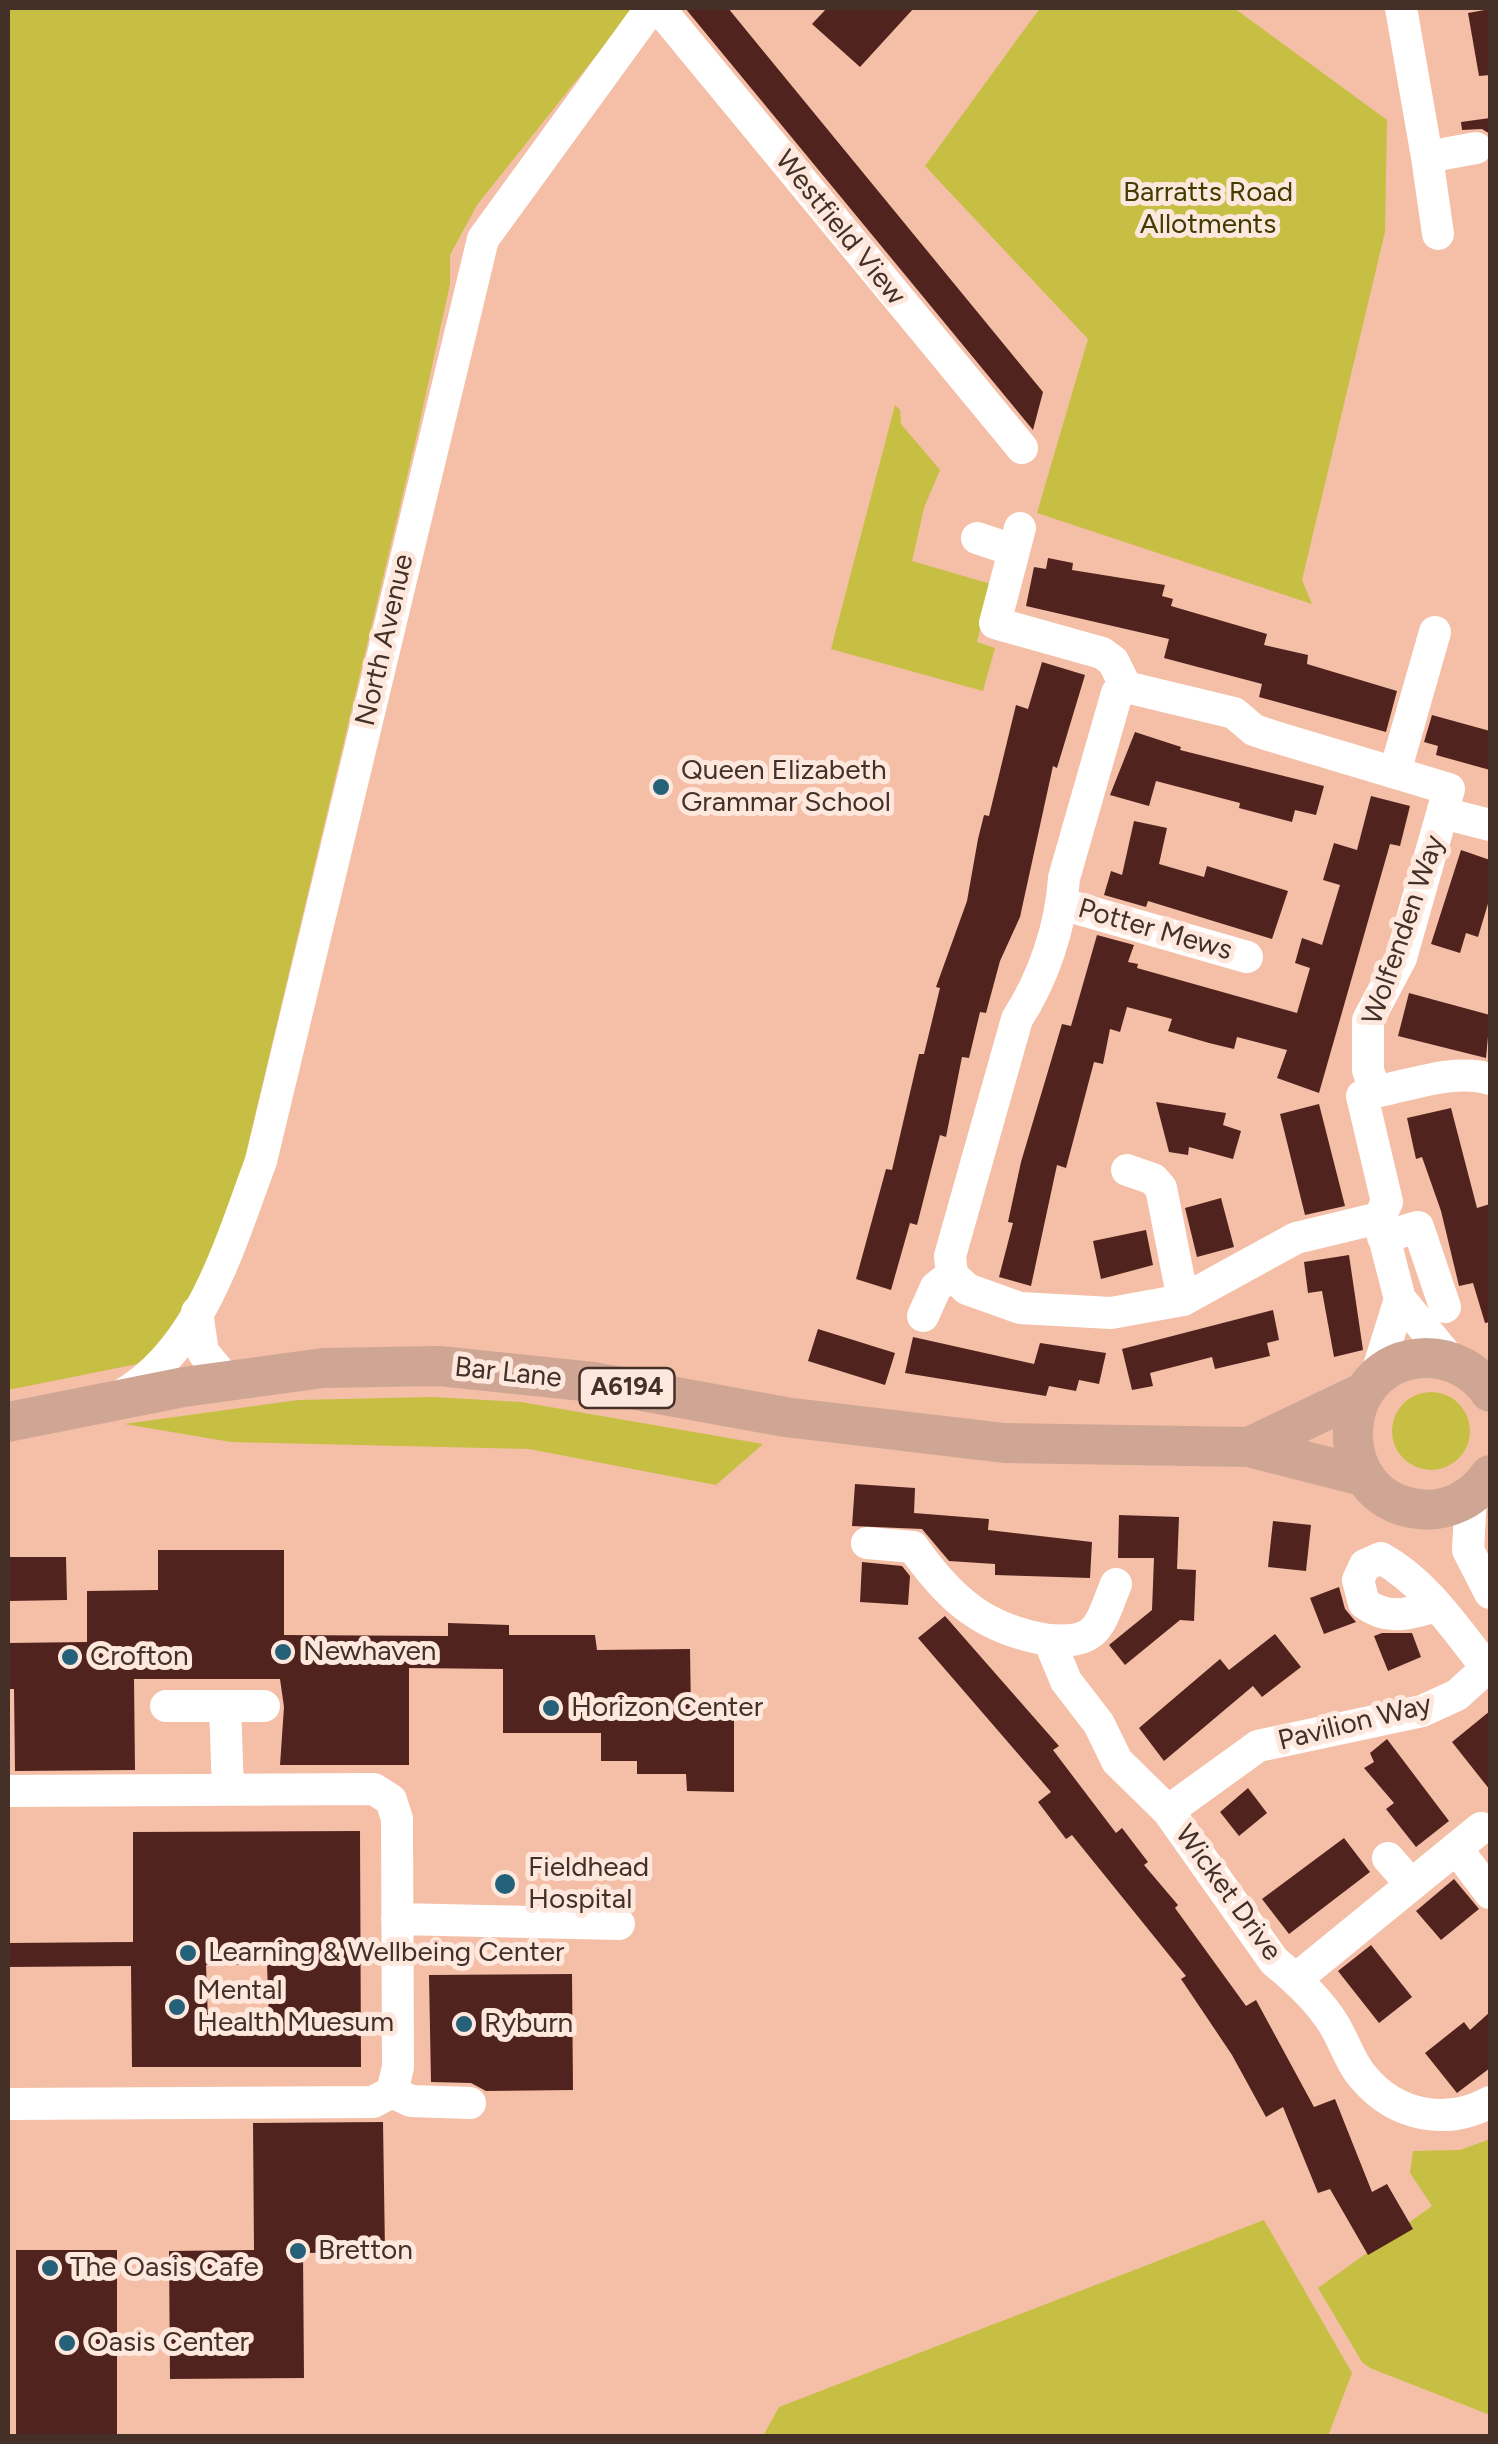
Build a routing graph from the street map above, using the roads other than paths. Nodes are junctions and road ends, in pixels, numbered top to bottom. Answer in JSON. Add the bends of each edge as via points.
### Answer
{"nodes":[{"id":1,"x":651,"y":8,"type":"edge"},
{"id":2,"x":659,"y":8,"type":"edge"},
{"id":3,"x":1401,"y":8,"type":"edge"},
{"id":4,"x":1476,"y":148,"type":"dead end"},
{"id":5,"x":1427,"y":157,"type":"junction"},
{"id":6,"x":1438,"y":234,"type":"dead end"},
{"id":7,"x":1022,"y":448,"type":"dead end"},
{"id":8,"x":978,"y":538,"type":"dead end"},
{"id":9,"x":1435,"y":632,"type":"dead end"},
{"id":10,"x":1126,"y":686,"type":"junction"},
{"id":11,"x":1395,"y":772,"type":"junction"},
{"id":12,"x":1443,"y":813,"type":"junction"},
{"id":13,"x":1490,"y":825,"type":"edge"},
{"id":14,"x":1062,"y":904,"type":"junction"},
{"id":15,"x":1247,"y":956,"type":"dead end"},
{"id":16,"x":1490,"y":1078,"type":"edge"},
{"id":17,"x":1376,"y":1092,"type":"junction"},
{"id":18,"x":1127,"y":1170,"type":"dead end"},
{"id":19,"x":1381,"y":1227,"type":"junction"},
{"id":20,"x":952,"y":1275,"type":"junction"},
{"id":21,"x":1183,"y":1300,"type":"junction"},
{"id":22,"x":1400,"y":1300,"type":"junction"},
{"id":23,"x":1446,"y":1307,"type":"dead end"},
{"id":24,"x":197,"y":1312,"type":"junction"},
{"id":25,"x":924,"y":1316,"type":"dead end"},
{"id":26,"x":1475,"y":1371,"type":"edge"},
{"id":27,"x":227,"y":1381,"type":"junction"},
{"id":28,"x":1369,"y":1385,"type":"junction"},
{"id":29,"x":107,"y":1403,"type":"junction"},
{"id":30,"x":8,"y":1422,"type":"edge"},
{"id":31,"x":1249,"y":1446,"type":"junction"},
{"id":32,"x":1363,"y":1476,"type":"junction"},
{"id":33,"x":1481,"y":1485,"type":"edge"},
{"id":34,"x":1426,"y":1510,"type":"junction"},
{"id":35,"x":867,"y":1543,"type":"dead end"},
{"id":36,"x":1468,"y":1550,"type":"junction"},
{"id":37,"x":1116,"y":1584,"type":"dead end"},
{"id":38,"x":1490,"y":1593,"type":"edge"},
{"id":39,"x":1437,"y":1606,"type":"dead end"},
{"id":40,"x":1049,"y":1640,"type":"junction"},
{"id":41,"x":1489,"y":1666,"type":"edge"},
{"id":42,"x":166,"y":1706,"type":"dead end"},
{"id":43,"x":225,"y":1706,"type":"junction"},
{"id":44,"x":264,"y":1706,"type":"dead end"},
{"id":45,"x":228,"y":1790,"type":"junction"},
{"id":46,"x":8,"y":1791,"type":"edge"},
{"id":47,"x":1168,"y":1811,"type":"junction"},
{"id":48,"x":1388,"y":1858,"type":"dead end"},
{"id":49,"x":1410,"y":1883,"type":"junction"},
{"id":50,"x":1490,"y":1893,"type":"edge"},
{"id":51,"x":397,"y":1919,"type":"junction"},
{"id":52,"x":619,"y":1924,"type":"dead end"},
{"id":53,"x":1296,"y":1979,"type":"junction"},
{"id":54,"x":392,"y":2092,"type":"junction"},
{"id":55,"x":1490,"y":2102,"type":"edge"},
{"id":56,"x":470,"y":2103,"type":"dead end"},
{"id":57,"x":8,"y":2104,"type":"edge"}],
"edges":[{"from":1,"to":24,"type":"street","name":"North Avenue","via":[[483,239],[260,1161]]},
{"from":2,"to":7,"type":"street","name":"Westfield View"},
{"from":3,"to":5,"type":"street"},
{"from":4,"to":5,"type":"street"},
{"from":5,"to":6,"type":"street"},
{"from":8,"to":10,"type":"street","via":[[1016,539],[995,623],[1102,653]]},
{"from":9,"to":11,"type":"street"},
{"from":10,"to":11,"type":"street","name":"Wolfenden Way","via":[[1234,713],[1254,730]]},
{"from":10,"to":14,"type":"street","via":[[1117,694]]},
{"from":11,"to":12,"type":"street","name":"Wolfenden Way","via":[[1449,788]]},
{"from":12,"to":13,"type":"street"},
{"from":12,"to":17,"type":"street","name":"Wolfenden Way","via":[[1401,958],[1368,1020],[1368,1070]]},
{"from":14,"to":15,"type":"street","name":"Potter Mews"},
{"from":14,"to":20,"type":"street","via":[[1034,992],[1016,1019],[950,1256]]},
{"from":16,"to":17,"type":"street","via":[[1449,1077]]},
{"from":17,"to":19,"type":"street","name":"Wolfenden Way","via":[[1362,1096],[1388,1202]]},
{"from":18,"to":21,"type":"street","via":[[1161,1188]]},
{"from":19,"to":21,"type":"street","via":[[1296,1238]]},
{"from":19,"to":22,"type":"street","name":"Wolfenden Way"},
{"from":19,"to":23,"type":"street","via":[[1418,1227]]},
{"from":20,"to":21,"type":"street","via":[[967,1289],[1020,1308],[1112,1313]]},
{"from":20,"to":25,"type":"street","via":[[936,1287]]},
{"from":22,"to":26,"type":"street","name":"Wolfenden Way"},
{"from":22,"to":28,"type":"street"},
{"from":24,"to":27,"type":"street","via":[[204,1352]]},
{"from":24,"to":29,"type":"street","name":"North Avenue","via":[[164,1365]]},
{"from":26,"to":28,"type":"main road","number":"A6194","via":[[1415,1358]]},
{"from":27,"to":29,"type":"main road","name":"Bar Lane","number":"A6194"},
{"from":27,"to":31,"type":"main road","name":"Bar Lane","number":"A6194","via":[[322,1368],[439,1366],[594,1382],[785,1416],[1004,1443]]},
{"from":28,"to":31,"type":"main road","name":"Bar Lane","number":"A6194"},
{"from":28,"to":32,"type":"main road","via":[[1350,1434]]},
{"from":29,"to":30,"type":"main road","name":"Bar Lane","number":"A6194"},
{"from":31,"to":32,"type":"main road","name":"Bar Lane","number":"A6194"},
{"from":32,"to":34,"type":"main road","number":"A6194","via":[[1389,1500]]},
{"from":33,"to":34,"type":"main road","via":[[1450,1507]]},
{"from":33,"to":36,"type":"street"},
{"from":34,"to":36,"type":"street"},
{"from":35,"to":40,"type":"street","via":[[914,1547],[985,1622],[1009,1634]]},
{"from":36,"to":38,"type":"street"},
{"from":37,"to":40,"type":"street","via":[[1098,1630],[1078,1642]]},
{"from":39,"to":41,"type":"street"},
{"from":40,"to":47,"type":"street","name":"Wicket Drive","via":[[1066,1682],[1118,1761]]},
{"from":41,"to":47,"type":"street","name":"Pavilion Way","via":[[1457,1696],[1422,1710],[1258,1746]]},
{"from":42,"to":43,"type":"street"},
{"from":43,"to":44,"type":"street"},
{"from":43,"to":45,"type":"street"},
{"from":45,"to":46,"type":"street"},
{"from":45,"to":51,"type":"street","via":[[374,1789],[391,1800],[397,1819]]},
{"from":47,"to":53,"type":"street","name":"Wicket Drive","via":[[1274,1962]]},
{"from":48,"to":49,"type":"street"},
{"from":49,"to":50,"type":"street","via":[[1469,1838]]},
{"from":49,"to":53,"type":"street"},
{"from":51,"to":52,"type":"street"},
{"from":51,"to":54,"type":"street","via":[[398,2067]]},
{"from":53,"to":55,"type":"street","name":"Wicket Drive","via":[[1332,2021],[1363,2078],[1405,2110],[1436,2117]]},
{"from":54,"to":56,"type":"street","via":[[411,2101]]},
{"from":54,"to":57,"type":"street","via":[[373,2102]]}]}
